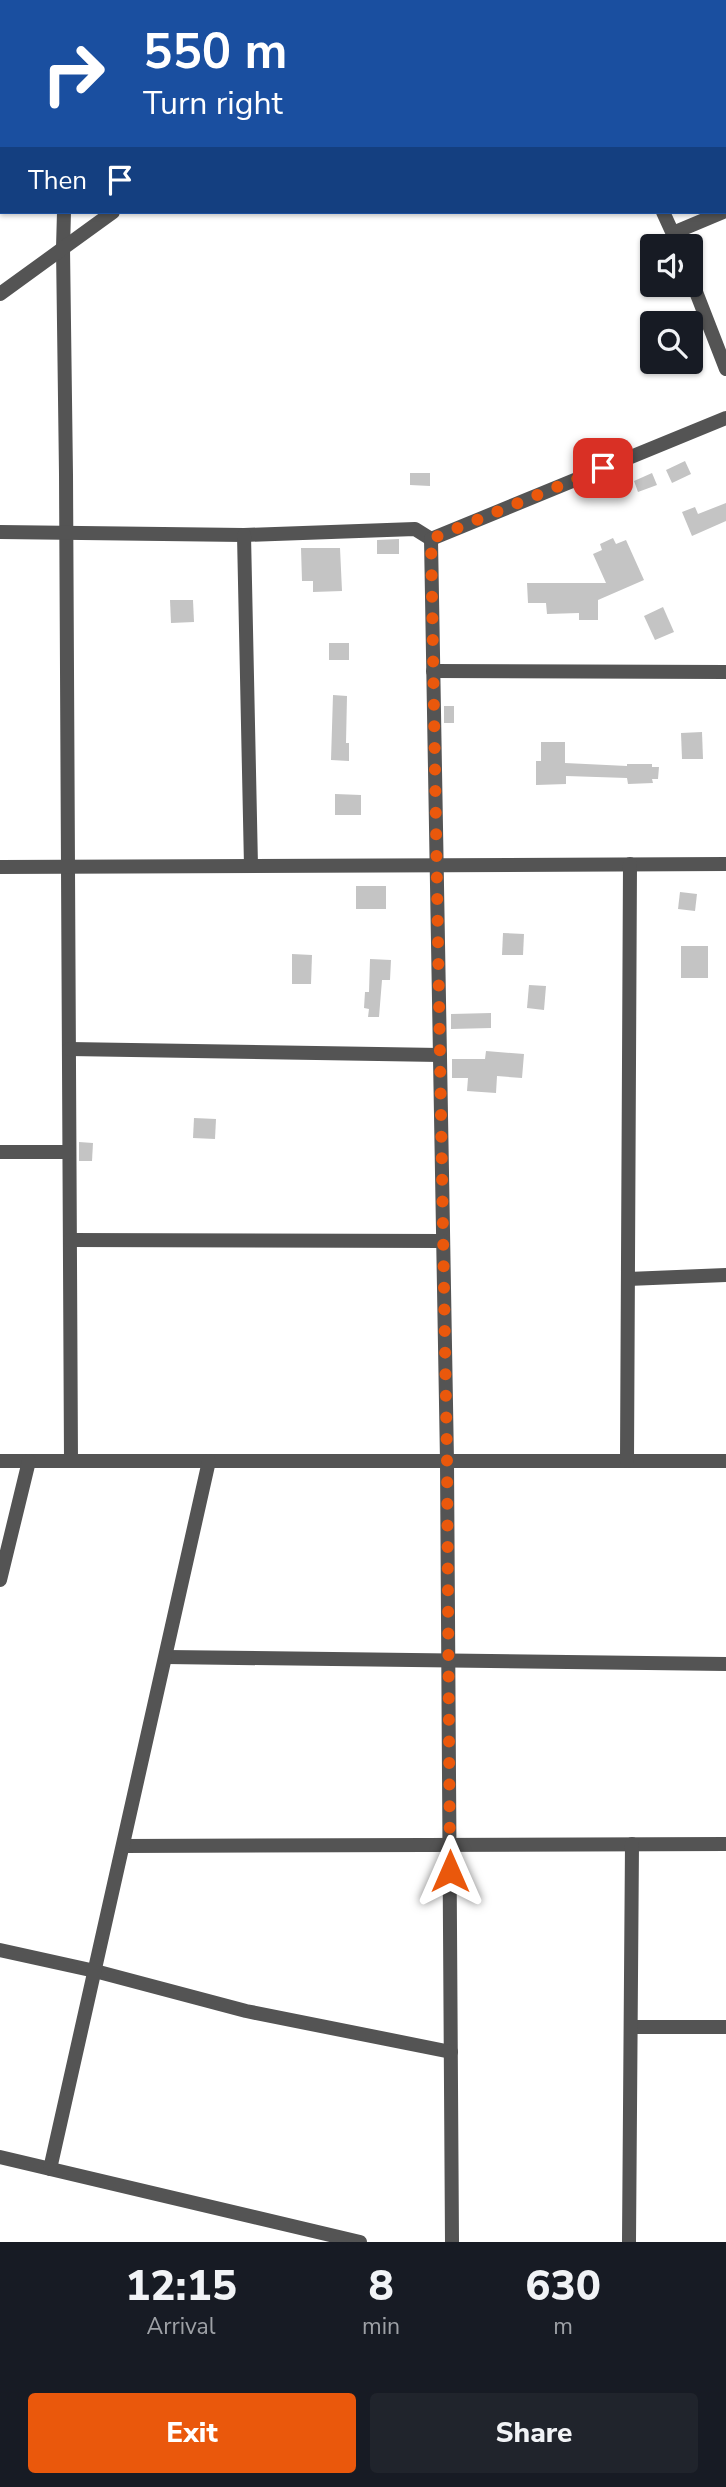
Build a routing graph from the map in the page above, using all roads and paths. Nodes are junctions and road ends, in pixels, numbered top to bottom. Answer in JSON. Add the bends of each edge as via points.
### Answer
{"nodes":[{"id":1,"x":64,"y":214,"type":"edge"},
{"id":2,"x":110,"y":214,"type":"edge"},
{"id":3,"x":664,"y":214,"type":"edge"},
{"id":4,"x":719,"y":214,"type":"edge"},
{"id":5,"x":673,"y":234,"type":"edge"},
{"id":6,"x":686,"y":234,"type":"edge"},
{"id":7,"x":63,"y":248,"type":"junction"},
{"id":8,"x":0,"y":294,"type":"edge"},
{"id":9,"x":698,"y":297,"type":"edge"},
{"id":10,"x":726,"y":369,"type":"edge"},
{"id":11,"x":726,"y":418,"type":"edge"},
{"id":12,"x":0,"y":532,"type":"edge"},
{"id":13,"x":66,"y":533,"type":"junction"},
{"id":14,"x":244,"y":535,"type":"junction"},
{"id":15,"x":431,"y":539,"type":"junction"},
{"id":16,"x":433,"y":671,"type":"junction"},
{"id":17,"x":726,"y":672,"type":"edge"},
{"id":18,"x":631,"y":864,"type":"junction"},
{"id":19,"x":726,"y":864,"type":"edge"},
{"id":20,"x":437,"y":865,"type":"junction"},
{"id":21,"x":68,"y":866,"type":"junction"},
{"id":22,"x":251,"y":866,"type":"junction"},
{"id":23,"x":0,"y":867,"type":"edge"},
{"id":24,"x":69,"y":1049,"type":"junction"},
{"id":25,"x":440,"y":1055,"type":"junction"},
{"id":26,"x":0,"y":1152,"type":"edge"},
{"id":27,"x":69,"y":1152,"type":"junction"},
{"id":28,"x":70,"y":1240,"type":"junction"},
{"id":29,"x":443,"y":1241,"type":"junction"},
{"id":30,"x":726,"y":1275,"type":"edge"},
{"id":31,"x":628,"y":1279,"type":"junction"},
{"id":32,"x":0,"y":1461,"type":"edge"},
{"id":33,"x":29,"y":1461,"type":"junction"},
{"id":34,"x":71,"y":1461,"type":"junction"},
{"id":35,"x":209,"y":1461,"type":"junction"},
{"id":36,"x":447,"y":1461,"type":"junction"},
{"id":37,"x":627,"y":1461,"type":"junction"},
{"id":38,"x":726,"y":1461,"type":"edge"},
{"id":39,"x":0,"y":1580,"type":"edge"},
{"id":40,"x":166,"y":1657,"type":"junction"},
{"id":41,"x":448,"y":1661,"type":"junction"},
{"id":42,"x":726,"y":1664,"type":"edge"},
{"id":43,"x":632,"y":1844,"type":"junction"},
{"id":44,"x":726,"y":1844,"type":"edge"},
{"id":45,"x":450,"y":1845,"type":"junction"},
{"id":46,"x":124,"y":1846,"type":"junction"},
{"id":47,"x":0,"y":1950,"type":"edge"},
{"id":48,"x":95,"y":1971,"type":"junction"},
{"id":49,"x":631,"y":2027,"type":"junction"},
{"id":50,"x":726,"y":2027,"type":"edge"},
{"id":51,"x":451,"y":2052,"type":"junction"},
{"id":52,"x":0,"y":2157,"type":"edge"},
{"id":53,"x":50,"y":2169,"type":"junction"},
{"id":54,"x":360,"y":2242,"type":"edge"},
{"id":55,"x":452,"y":2242,"type":"edge"},
{"id":56,"x":629,"y":2242,"type":"edge"}],
"edges":[{"from":1,"to":7,"type":"street"},
{"from":2,"to":7,"type":"street"},
{"from":3,"to":5,"type":"street"},
{"from":4,"to":6,"type":"street"},
{"from":7,"to":8,"type":"street"},
{"from":7,"to":13,"type":"street"},
{"from":9,"to":10,"type":"street"},
{"from":11,"to":15,"type":"street"},
{"from":12,"to":13,"type":"street"},
{"from":13,"to":14,"type":"street"},
{"from":13,"to":21,"type":"street"},
{"from":14,"to":15,"type":"street","via":[[415,529]]},
{"from":14,"to":22,"type":"street"},
{"from":15,"to":16,"type":"street"},
{"from":16,"to":17,"type":"street"},
{"from":16,"to":20,"type":"street"},
{"from":18,"to":19,"type":"street"},
{"from":18,"to":20,"type":"street"},
{"from":18,"to":31,"type":"street"},
{"from":20,"to":22,"type":"street"},
{"from":20,"to":25,"type":"street"},
{"from":21,"to":22,"type":"street"},
{"from":21,"to":23,"type":"street"},
{"from":21,"to":24,"type":"street"},
{"from":24,"to":25,"type":"street"},
{"from":24,"to":27,"type":"street"},
{"from":25,"to":29,"type":"street"},
{"from":26,"to":27,"type":"street"},
{"from":27,"to":28,"type":"street"},
{"from":28,"to":29,"type":"street"},
{"from":28,"to":34,"type":"street"},
{"from":29,"to":36,"type":"street"},
{"from":30,"to":31,"type":"street"},
{"from":31,"to":37,"type":"street"},
{"from":32,"to":33,"type":"street"},
{"from":33,"to":34,"type":"street"},
{"from":33,"to":39,"type":"street"},
{"from":34,"to":35,"type":"street"},
{"from":35,"to":36,"type":"street"},
{"from":35,"to":40,"type":"street"},
{"from":36,"to":37,"type":"street"},
{"from":36,"to":41,"type":"street"},
{"from":37,"to":38,"type":"street"},
{"from":40,"to":41,"type":"street"},
{"from":40,"to":46,"type":"street"},
{"from":41,"to":42,"type":"street"},
{"from":41,"to":45,"type":"street"},
{"from":43,"to":44,"type":"street"},
{"from":43,"to":45,"type":"street"},
{"from":43,"to":49,"type":"street"},
{"from":45,"to":46,"type":"street"},
{"from":45,"to":51,"type":"street"},
{"from":46,"to":48,"type":"street"},
{"from":47,"to":48,"type":"street"},
{"from":48,"to":51,"type":"street","via":[[247,2011]]},
{"from":48,"to":53,"type":"street"},
{"from":49,"to":50,"type":"street"},
{"from":49,"to":56,"type":"street"},
{"from":51,"to":55,"type":"street"},
{"from":52,"to":53,"type":"street"},
{"from":53,"to":54,"type":"street"}]}
